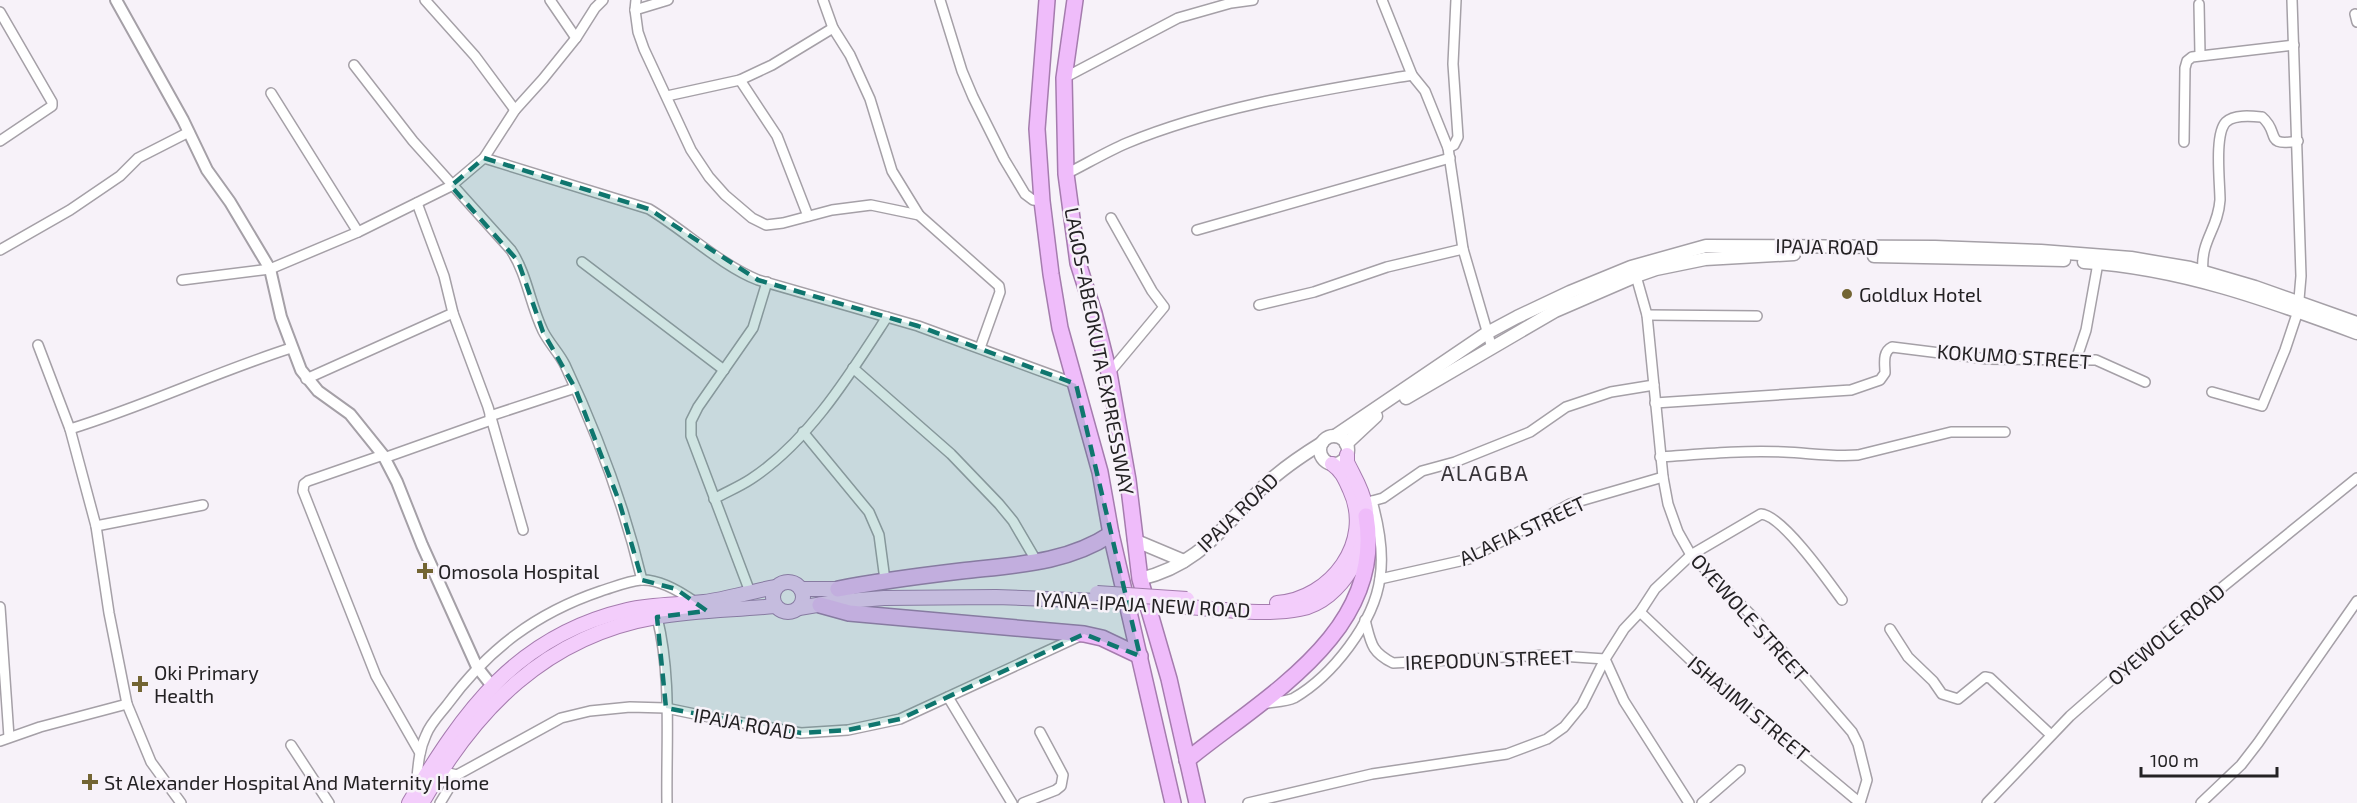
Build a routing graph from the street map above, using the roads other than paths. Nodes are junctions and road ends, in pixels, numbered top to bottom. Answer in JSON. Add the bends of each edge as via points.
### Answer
{"nodes":[{"id":1,"x":116,"y":0,"type":"edge"},
{"id":2,"x":425,"y":0,"type":"edge"},
{"id":3,"x":550,"y":0,"type":"edge"},
{"id":4,"x":603,"y":0,"type":"edge"},
{"id":5,"x":668,"y":0,"type":"edge"},
{"id":6,"x":823,"y":0,"type":"edge"},
{"id":7,"x":940,"y":0,"type":"edge"},
{"id":8,"x":1047,"y":0,"type":"edge"},
{"id":9,"x":1075,"y":0,"type":"edge"},
{"id":10,"x":1253,"y":0,"type":"edge"},
{"id":11,"x":1382,"y":0,"type":"edge"},
{"id":12,"x":1456,"y":0,"type":"edge"},
{"id":13,"x":2292,"y":0,"type":"edge"},
{"id":14,"x":2199,"y":4,"type":"dead end"},
{"id":15,"x":635,"y":5,"type":"edge"},
{"id":16,"x":0,"y":12,"type":"edge"},
{"id":17,"x":833,"y":28,"type":"junction"},
{"id":18,"x":11,"y":31,"type":"junction"},
{"id":19,"x":0,"y":36,"type":"edge"},
{"id":20,"x":576,"y":38,"type":"junction"},
{"id":21,"x":2294,"y":45,"type":"junction"},
{"id":22,"x":2200,"y":54,"type":"junction"},
{"id":23,"x":354,"y":65,"type":"dead end"},
{"id":24,"x":1412,"y":75,"type":"junction"},
{"id":25,"x":1064,"y":78,"type":"junction"},
{"id":26,"x":740,"y":80,"type":"junction"},
{"id":27,"x":271,"y":93,"type":"dead end"},
{"id":28,"x":667,"y":96,"type":"junction"},
{"id":29,"x":515,"y":110,"type":"junction"},
{"id":30,"x":189,"y":132,"type":"junction"},
{"id":31,"x":0,"y":141,"type":"edge"},
{"id":32,"x":2298,"y":141,"type":"junction"},
{"id":33,"x":2184,"y":142,"type":"dead end"},
{"id":34,"x":1448,"y":148,"type":"junction"},
{"id":35,"x":484,"y":158,"type":"junction"},
{"id":36,"x":1449,"y":158,"type":"junction"},
{"id":37,"x":1066,"y":174,"type":"junction"},
{"id":38,"x":452,"y":186,"type":"junction"},
{"id":39,"x":1042,"y":201,"type":"junction"},
{"id":40,"x":417,"y":203,"type":"junction"},
{"id":41,"x":919,"y":215,"type":"junction"},
{"id":42,"x":808,"y":216,"type":"junction"},
{"id":43,"x":1110,"y":218,"type":"dead end"},
{"id":44,"x":1197,"y":230,"type":"dead end"},
{"id":45,"x":358,"y":232,"type":"junction"},
{"id":46,"x":1463,"y":249,"type":"junction"},
{"id":47,"x":0,"y":250,"type":"edge"},
{"id":48,"x":582,"y":262,"type":"dead end"},
{"id":49,"x":2098,"y":263,"type":"junction"},
{"id":50,"x":2151,"y":265,"type":"junction"},
{"id":51,"x":270,"y":269,"type":"junction"},
{"id":52,"x":2203,"y":272,"type":"junction"},
{"id":53,"x":1636,"y":276,"type":"junction"},
{"id":54,"x":182,"y":280,"type":"dead end"},
{"id":55,"x":767,"y":282,"type":"junction"},
{"id":56,"x":1259,"y":305,"type":"dead end"},
{"id":57,"x":2299,"y":307,"type":"junction"},
{"id":58,"x":453,"y":313,"type":"junction"},
{"id":59,"x":1647,"y":315,"type":"junction"},
{"id":60,"x":1757,"y":316,"type":"dead end"},
{"id":61,"x":887,"y":317,"type":"junction"},
{"id":62,"x":2357,"y":323,"type":"edge"},
{"id":63,"x":1487,"y":333,"type":"junction"},
{"id":64,"x":2357,"y":333,"type":"edge"},
{"id":65,"x":38,"y":345,"type":"dead end"},
{"id":66,"x":291,"y":348,"type":"junction"},
{"id":67,"x":980,"y":348,"type":"junction"},
{"id":68,"x":1492,"y":348,"type":"junction"},
{"id":69,"x":2076,"y":360,"type":"junction"},
{"id":70,"x":854,"y":368,"type":"junction"},
{"id":71,"x":724,"y":370,"type":"junction"},
{"id":72,"x":1109,"y":373,"type":"junction"},
{"id":73,"x":306,"y":379,"type":"junction"},
{"id":74,"x":2145,"y":382,"type":"dead end"},
{"id":75,"x":1076,"y":384,"type":"junction"},
{"id":76,"x":1654,"y":385,"type":"junction"},
{"id":77,"x":575,"y":388,"type":"junction"},
{"id":78,"x":2212,"y":392,"type":"dead end"},
{"id":79,"x":1655,"y":403,"type":"junction"},
{"id":80,"x":491,"y":418,"type":"junction"},
{"id":81,"x":70,"y":429,"type":"junction"},
{"id":82,"x":803,"y":432,"type":"junction"},
{"id":83,"x":2005,"y":432,"type":"dead end"},
{"id":84,"x":1335,"y":436,"type":"junction"},
{"id":85,"x":1322,"y":443,"type":"junction"},
{"id":86,"x":1347,"y":449,"type":"junction"},
{"id":87,"x":384,"y":457,"type":"junction"},
{"id":88,"x":1660,"y":457,"type":"junction"},
{"id":89,"x":1328,"y":462,"type":"junction"},
{"id":90,"x":1290,"y":464,"type":"junction"},
{"id":91,"x":1663,"y":477,"type":"junction"},
{"id":92,"x":2357,"y":478,"type":"edge"},
{"id":93,"x":714,"y":499,"type":"junction"},
{"id":94,"x":204,"y":505,"type":"dead end"},
{"id":95,"x":1368,"y":507,"type":"junction"},
{"id":96,"x":96,"y":526,"type":"junction"},
{"id":97,"x":523,"y":530,"type":"dead end"},
{"id":98,"x":1111,"y":534,"type":"junction"},
{"id":99,"x":1134,"y":540,"type":"junction"},
{"id":100,"x":1691,"y":555,"type":"junction"},
{"id":101,"x":1184,"y":561,"type":"junction"},
{"id":102,"x":1037,"y":562,"type":"junction"},
{"id":103,"x":1140,"y":579,"type":"junction"},
{"id":104,"x":1380,"y":579,"type":"junction"},
{"id":105,"x":642,"y":580,"type":"junction"},
{"id":106,"x":885,"y":580,"type":"junction"},
{"id":107,"x":776,"y":587,"type":"junction"},
{"id":108,"x":801,"y":589,"type":"junction"},
{"id":109,"x":838,"y":589,"type":"junction"},
{"id":110,"x":750,"y":592,"type":"junction"},
{"id":111,"x":1098,"y":597,"type":"junction"},
{"id":112,"x":1842,"y":600,"type":"dead end"},
{"id":113,"x":2357,"y":601,"type":"edge"},
{"id":114,"x":695,"y":602,"type":"junction"},
{"id":115,"x":1186,"y":603,"type":"junction"},
{"id":116,"x":820,"y":605,"type":"junction"},
{"id":117,"x":775,"y":606,"type":"junction"},
{"id":118,"x":0,"y":607,"type":"edge"},
{"id":119,"x":798,"y":608,"type":"junction"},
{"id":120,"x":1640,"y":612,"type":"junction"},
{"id":121,"x":657,"y":617,"type":"junction"},
{"id":122,"x":1365,"y":620,"type":"junction"},
{"id":123,"x":1890,"y":629,"type":"dead end"},
{"id":124,"x":1084,"y":634,"type":"junction"},
{"id":125,"x":1140,"y":656,"type":"junction"},
{"id":126,"x":1605,"y":659,"type":"junction"},
{"id":127,"x":477,"y":667,"type":"junction"},
{"id":128,"x":492,"y":686,"type":"junction"},
{"id":129,"x":948,"y":697,"type":"junction"},
{"id":130,"x":127,"y":704,"type":"junction"},
{"id":131,"x":1260,"y":704,"type":"junction"},
{"id":132,"x":666,"y":708,"type":"junction"},
{"id":133,"x":1040,"y":732,"type":"dead end"},
{"id":134,"x":2051,"y":735,"type":"junction"},
{"id":135,"x":5,"y":739,"type":"edge"},
{"id":136,"x":291,"y":745,"type":"dead end"},
{"id":137,"x":420,"y":753,"type":"junction"},
{"id":138,"x":1187,"y":760,"type":"junction"},
{"id":139,"x":436,"y":767,"type":"junction"},
{"id":140,"x":1740,"y":770,"type":"dead end"},
{"id":141,"x":457,"y":776,"type":"junction"},
{"id":142,"x":415,"y":799,"type":"edge"},
{"id":143,"x":182,"y":803,"type":"edge"},
{"id":144,"x":329,"y":803,"type":"edge"},
{"id":145,"x":440,"y":803,"type":"edge"},
{"id":146,"x":667,"y":803,"type":"edge"},
{"id":147,"x":1012,"y":803,"type":"edge"},
{"id":148,"x":1023,"y":803,"type":"edge"},
{"id":149,"x":1173,"y":803,"type":"edge"},
{"id":150,"x":1197,"y":803,"type":"edge"},
{"id":151,"x":1248,"y":803,"type":"edge"},
{"id":152,"x":1689,"y":803,"type":"edge"},
{"id":153,"x":1702,"y":803,"type":"edge"},
{"id":154,"x":1860,"y":803,"type":"edge"},
{"id":155,"x":1987,"y":803,"type":"edge"},
{"id":156,"x":2201,"y":803,"type":"edge"}],
"edges":[{"from":1,"to":30,"type":"street"},
{"from":2,"to":29,"type":"street","via":[[475,56]]},
{"from":3,"to":20,"type":"street"},
{"from":4,"to":20,"type":"street"},
{"from":5,"to":15,"type":"street"},
{"from":6,"to":17,"type":"street"},
{"from":7,"to":39,"type":"street","via":[[962,71],[986,124],[1025,194]]},
{"from":8,"to":39,"type":"highway","name":"LAGOS-ABEOKUTA EXPRESSWAY","via":[[1037,129]]},
{"from":9,"to":25,"type":"highway","name":"LAGOS-ABEOKUTA EXPRESSWAY"},
{"from":10,"to":25,"type":"street","via":[[1178,18]]},
{"from":11,"to":24,"type":"street"},
{"from":12,"to":34,"type":"street","via":[[1453,64],[1458,137]]},
{"from":13,"to":21,"type":"street"},
{"from":14,"to":22,"type":"street"},
{"from":15,"to":28,"type":"street","via":[[638,32]]},
{"from":16,"to":18,"type":"street"},
{"from":17,"to":26,"type":"street"},
{"from":17,"to":41,"type":"street","via":[[870,99],[892,171]]},
{"from":18,"to":19,"type":"street"},
{"from":18,"to":31,"type":"street","via":[[52,106]]},
{"from":20,"to":29,"type":"street"},
{"from":21,"to":22,"type":"street"},
{"from":21,"to":32,"type":"street"},
{"from":22,"to":33,"type":"street","via":[[2187,61],[2185,68]]},
{"from":23,"to":38,"type":"street"},
{"from":24,"to":34,"type":"street","via":[[1425,92]]},
{"from":24,"to":37,"type":"street","via":[[1283,98],[1188,122],[1126,143]]},
{"from":25,"to":37,"type":"highway","name":"LAGOS-ABEOKUTA EXPRESSWAY"},
{"from":26,"to":28,"type":"street"},
{"from":26,"to":42,"type":"street","via":[[777,136]]},
{"from":27,"to":45,"type":"street"},
{"from":28,"to":42,"type":"street","via":[[687,142],[709,177],[752,218],[766,225]]},
{"from":29,"to":35,"type":"street"},
{"from":30,"to":47,"type":"street","via":[[138,158],[120,176],[70,210]]},
{"from":30,"to":51,"type":"street","via":[[207,170]]},
{"from":32,"to":52,"type":"street","via":[[2277,142],[2262,117],[2227,121],[2220,146],[2219,208],[2203,247]]},
{"from":32,"to":57,"type":"street"},
{"from":34,"to":36,"type":"street"},
{"from":35,"to":38,"type":"street"},
{"from":35,"to":55,"type":"street","via":[[649,209],[743,274]]},
{"from":36,"to":44,"type":"street"},
{"from":36,"to":46,"type":"street"},
{"from":37,"to":72,"type":"highway","name":"LAGOS-ABEOKUTA EXPRESSWAY","via":[[1078,263]]},
{"from":38,"to":40,"type":"street"},
{"from":38,"to":77,"type":"street","via":[[519,261],[543,332]]},
{"from":39,"to":75,"type":"highway","name":"LAGOS-ABEOKUTA EXPRESSWAY","via":[[1060,328]]},
{"from":40,"to":45,"type":"street"},
{"from":40,"to":58,"type":"street"},
{"from":41,"to":42,"type":"street","via":[[872,205]]},
{"from":41,"to":67,"type":"street","via":[[999,286]]},
{"from":43,"to":72,"type":"street","via":[[1164,307]]},
{"from":45,"to":51,"type":"street"},
{"from":46,"to":56,"type":"street"},
{"from":46,"to":63,"type":"street"},
{"from":48,"to":71,"type":"street"},
{"from":49,"to":50,"type":"main road","name":"IPAJA ROAD"},
{"from":49,"to":53,"type":"main road","name":"IPAJA ROAD","via":[[1935,256],[1748,255],[1675,264]]},
{"from":49,"to":69,"type":"street","via":[[2086,330]]},
{"from":50,"to":52,"type":"main road","name":"IPAJA ROAD"},
{"from":50,"to":57,"type":"main road","name":"IPAJA ROAD"},
{"from":50,"to":63,"type":"main road","name":"IPAJA ROAD","via":[[2097,254],[2031,250],[1706,246],[1631,267]]},
{"from":51,"to":54,"type":"street"},
{"from":51,"to":66,"type":"street"},
{"from":52,"to":57,"type":"main road","name":"IPAJA ROAD","via":[[2255,286]]},
{"from":53,"to":59,"type":"street","name":"OYEWOLE STREET"},
{"from":53,"to":68,"type":"main road","name":"IPAJA ROAD","via":[[1555,310]]},
{"from":55,"to":61,"type":"street"},
{"from":55,"to":71,"type":"street","via":[[753,328]]},
{"from":57,"to":62,"type":"main road","name":"IPAJA ROAD"},
{"from":57,"to":64,"type":"main road","name":"IPAJA ROAD"},
{"from":57,"to":78,"type":"street","via":[[2262,406]]},
{"from":58,"to":73,"type":"street"},
{"from":58,"to":80,"type":"street"},
{"from":59,"to":60,"type":"street"},
{"from":59,"to":76,"type":"street","name":"OYEWOLE STREET"},
{"from":61,"to":67,"type":"street"},
{"from":61,"to":70,"type":"street"},
{"from":63,"to":68,"type":"street"},
{"from":63,"to":84,"type":"main road","name":"IPAJA ROAD"},
{"from":65,"to":81,"type":"street"},
{"from":66,"to":73,"type":"street"},
{"from":66,"to":81,"type":"street"},
{"from":67,"to":75,"type":"street"},
{"from":68,"to":86,"type":"main road","name":"IPAJA ROAD","via":[[1378,414]]},
{"from":69,"to":74,"type":"street","name":"KOKUMO STREET","via":[[2096,360]]},
{"from":69,"to":79,"type":"street","name":"KOKUMO STREET","via":[[1988,359],[1892,347],[1885,355],[1885,374],[1880,380],[1851,390]]},
{"from":70,"to":82,"type":"street"},
{"from":70,"to":102,"type":"street","via":[[951,454],[999,504]]},
{"from":71,"to":93,"type":"street","via":[[691,421],[691,436]]},
{"from":72,"to":99,"type":"highway","name":"LAGOS-ABEOKUTA EXPRESSWAY"},
{"from":73,"to":87,"type":"street","via":[[350,414]]},
{"from":75,"to":98,"type":"highway","name":"LAGOS-ABEOKUTA EXPRESSWAY","via":[[1100,472]]},
{"from":76,"to":79,"type":"street","name":"OYEWOLE STREET"},
{"from":76,"to":95,"type":"street","via":[[1611,392],[1566,407],[1530,432],[1422,471]]},
{"from":77,"to":80,"type":"street"},
{"from":77,"to":105,"type":"street","via":[[620,501]]},
{"from":79,"to":88,"type":"street","name":"OYEWOLE STREET"},
{"from":80,"to":87,"type":"street"},
{"from":80,"to":97,"type":"street"},
{"from":81,"to":96,"type":"street"},
{"from":82,"to":93,"type":"street","via":[[751,479]]},
{"from":82,"to":106,"type":"street","via":[[869,512],[879,535]]},
{"from":83,"to":88,"type":"street","via":[[1951,432],[1858,455],[1783,452]]},
{"from":84,"to":85,"type":"main road"},
{"from":84,"to":86,"type":"main road"},
{"from":85,"to":89,"type":"main road","via":[[1320,451]]},
{"from":85,"to":90,"type":"main road","name":"IPAJA ROAD"},
{"from":86,"to":89,"type":"main road","via":[[1343,461]]},
{"from":86,"to":95,"type":"main road","via":[[1347,462]]},
{"from":87,"to":127,"type":"street"},
{"from":87,"to":137,"type":"street","via":[[308,481],[303,491],[376,676]]},
{"from":88,"to":91,"type":"street","name":"OYEWOLE STREET"},
{"from":89,"to":90,"type":"main road","name":"IPAJA ROAD"},
{"from":89,"to":115,"type":"main road","name":"IYANA-IPAJA NEW ROAD","via":[[1341,471],[1356,510],[1350,554],[1331,579],[1302,598],[1280,603]]},
{"from":90,"to":101,"type":"main road","name":"IPAJA ROAD","via":[[1224,529]]},
{"from":91,"to":100,"type":"street","name":"OYEWOLE STREET","via":[[1672,520]]},
{"from":91,"to":104,"type":"street","name":"ALAFIA STREET","via":[[1570,504],[1469,558]]},
{"from":92,"to":134,"type":"street","name":"OYEWOLE ROAD","via":[[2151,645]]},
{"from":93,"to":110,"type":"street"},
{"from":94,"to":96,"type":"street"},
{"from":95,"to":104,"type":"street","via":[[1379,525]]},
{"from":95,"to":115,"type":"main road","name":"IYANA-IPAJA NEW ROAD","via":[[1362,546],[1352,570],[1317,603],[1302,609],[1270,612]]},
{"from":95,"to":131,"type":"highway","via":[[1370,549],[1355,603],[1317,654]]},
{"from":96,"to":130,"type":"street"},
{"from":98,"to":102,"type":"highway","via":[[1078,551]]},
{"from":98,"to":125,"type":"highway","name":"LAGOS-ABEOKUTA EXPRESSWAY"},
{"from":99,"to":101,"type":"main road"},
{"from":99,"to":103,"type":"highway","name":"LAGOS-ABEOKUTA EXPRESSWAY"},
{"from":100,"to":112,"type":"street","via":[[1767,514],[1813,560]]},
{"from":100,"to":120,"type":"street","via":[[1655,589]]},
{"from":100,"to":154,"type":"street","name":"OYEWOLE STREET","via":[[1761,625],[1852,732],[1867,780]]},
{"from":101,"to":103,"type":"main road","name":"IPAJA ROAD","via":[[1164,573]]},
{"from":102,"to":106,"type":"highway"},
{"from":103,"to":138,"type":"highway","name":"LAGOS-ABEOKUTA EXPRESSWAY"},
{"from":104,"to":122,"type":"street"},
{"from":105,"to":114,"type":"street","via":[[676,589]]},
{"from":105,"to":127,"type":"street","via":[[604,590],[546,614],[508,639]]},
{"from":106,"to":109,"type":"highway"},
{"from":107,"to":108,"type":"main road","via":[[786,582]]},
{"from":107,"to":110,"type":"main road"},
{"from":107,"to":117,"type":"main road","via":[[772,596]]},
{"from":108,"to":109,"type":"main road","name":"IYANA-IPAJA NEW ROAD"},
{"from":108,"to":119,"type":"main road","via":[[803,599]]},
{"from":109,"to":111,"type":"main road","name":"IYANA-IPAJA NEW ROAD","via":[[1018,590]]},
{"from":110,"to":114,"type":"main road"},
{"from":111,"to":115,"type":"main road","name":"IYANA-IPAJA NEW ROAD","bridge":true},
{"from":111,"to":116,"type":"main road","name":"IYANA-IPAJA NEW ROAD","via":[[942,597]]},
{"from":113,"to":156,"type":"street","via":[[2258,743]]},
{"from":114,"to":128,"type":"main road","via":[[651,605],[586,622],[532,650]]},
{"from":116,"to":119,"type":"main road","name":"IYANA-IPAJA NEW ROAD"},
{"from":116,"to":124,"type":"highway","via":[[849,613]]},
{"from":117,"to":119,"type":"main road","via":[[789,613]]},
{"from":117,"to":121,"type":"main road"},
{"from":118,"to":135,"type":"street"},
{"from":120,"to":126,"type":"street"},
{"from":120,"to":154,"type":"street","name":"ISHAJIMI STREET","via":[[1701,670]]},
{"from":121,"to":132,"type":"street","via":[[663,642]]},
{"from":121,"to":139,"type":"main road","via":[[602,631],[535,667],[503,693]]},
{"from":122,"to":126,"type":"street","name":"IREPODUN STREET","via":[[1372,646],[1380,657],[1393,663],[1546,655]]},
{"from":122,"to":131,"type":"street","via":[[1353,642],[1321,678],[1292,699]]},
{"from":123,"to":134,"type":"street","via":[[1908,657],[1942,694],[1958,699],[1990,678]]},
{"from":124,"to":125,"type":"highway"},
{"from":124,"to":129,"type":"street","name":"IPAJA ROAD"},
{"from":125,"to":149,"type":"highway","name":"LAGOS-ABEOKUTA EXPRESSWAY"},
{"from":126,"to":151,"type":"street","via":[[1582,705],[1564,727],[1547,739],[1507,754],[1372,774]]},
{"from":126,"to":152,"type":"street","via":[[1624,701]]},
{"from":127,"to":128,"type":"street"},
{"from":127,"to":137,"type":"street","via":[[426,733]]},
{"from":128,"to":139,"type":"main road","via":[[466,717]]},
{"from":129,"to":132,"type":"street","name":"IPAJA ROAD","via":[[900,719],[827,733],[801,733]]},
{"from":129,"to":147,"type":"street"},
{"from":130,"to":135,"type":"street"},
{"from":130,"to":143,"type":"street","via":[[151,762]]},
{"from":131,"to":138,"type":"highway"},
{"from":132,"to":141,"type":"street","name":"IPAJA ROAD","via":[[630,707],[561,718]]},
{"from":132,"to":146,"type":"street"},
{"from":133,"to":148,"type":"street","via":[[1063,775],[1062,786]]},
{"from":134,"to":155,"type":"street","name":"OYEWOLE ROAD"},
{"from":136,"to":144,"type":"street"},
{"from":137,"to":142,"type":"street"},
{"from":138,"to":150,"type":"highway","name":"LAGOS-ABEOKUTA EXPRESSWAY"},
{"from":139,"to":141,"type":"street"},
{"from":139,"to":142,"type":"main road"},
{"from":140,"to":153,"type":"street"},
{"from":141,"to":145,"type":"street"}]}
